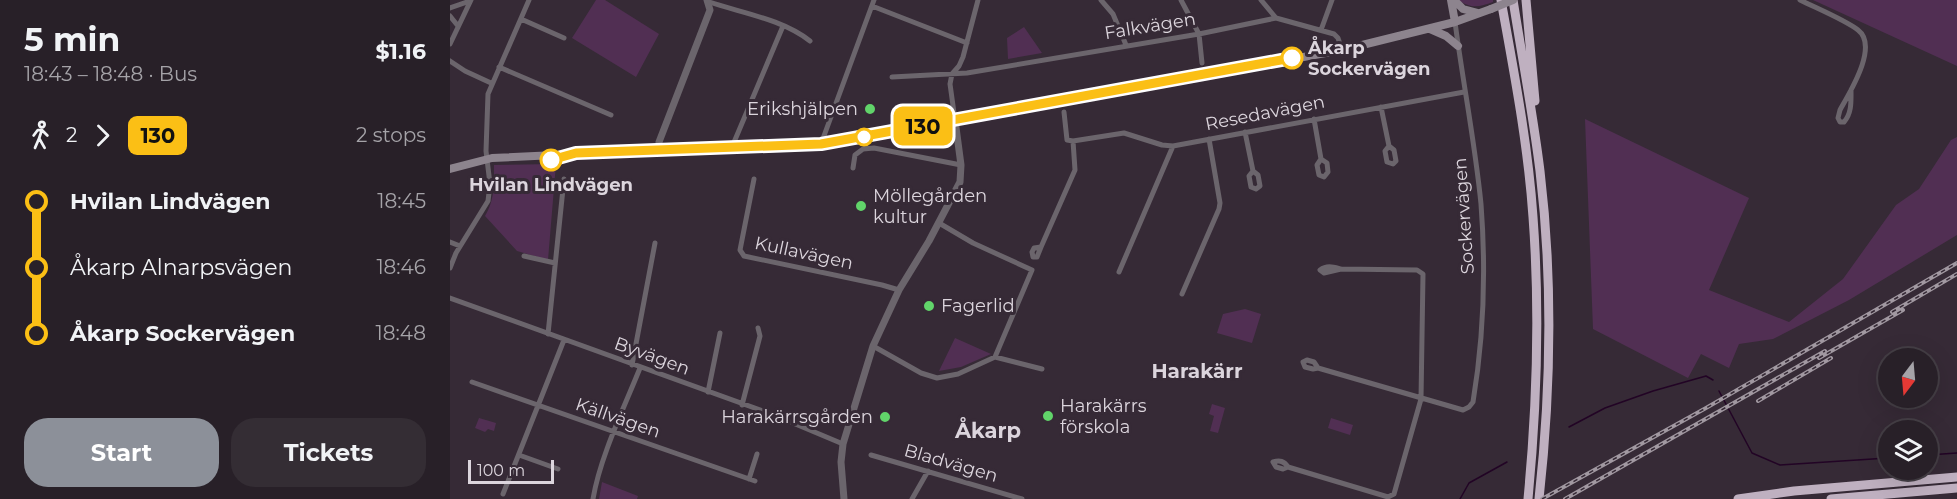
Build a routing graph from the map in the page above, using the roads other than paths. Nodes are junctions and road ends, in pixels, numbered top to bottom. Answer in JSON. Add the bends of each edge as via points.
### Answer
{"nodes":[{"id":1,"x":471,"y":0,"type":"edge"},
{"id":2,"x":529,"y":0,"type":"edge"},
{"id":3,"x":978,"y":0,"type":"edge"},
{"id":4,"x":1101,"y":0,"type":"edge"},
{"id":5,"x":1181,"y":0,"type":"edge"},
{"id":6,"x":1261,"y":0,"type":"edge"},
{"id":7,"x":1332,"y":0,"type":"edge"},
{"id":8,"x":1453,"y":0,"type":"edge"},
{"id":9,"x":1501,"y":0,"type":"edge"},
{"id":10,"x":1513,"y":0,"type":"edge"},
{"id":11,"x":1526,"y":0,"type":"edge"},
{"id":12,"x":1800,"y":0,"type":"edge"},
{"id":13,"x":708,"y":1,"type":"edge"},
{"id":14,"x":873,"y":3,"type":"edge"},
{"id":15,"x":1493,"y":4,"type":"edge"},
{"id":16,"x":450,"y":8,"type":"edge"},
{"id":17,"x":1482,"y":12,"type":"junction"},
{"id":18,"x":450,"y":16,"type":"edge"},
{"id":19,"x":1276,"y":18,"type":"junction"},
{"id":20,"x":521,"y":19,"type":"junction"},
{"id":21,"x":1455,"y":22,"type":"junction"},
{"id":22,"x":458,"y":26,"type":"junction"},
{"id":23,"x":783,"y":26,"type":"junction"},
{"id":24,"x":1428,"y":29,"type":"junction"},
{"id":25,"x":1321,"y":30,"type":"junction"},
{"id":26,"x":1198,"y":34,"type":"junction"},
{"id":27,"x":564,"y":38,"type":"dead end"},
{"id":28,"x":810,"y":41,"type":"dead end"},
{"id":29,"x":967,"y":43,"type":"junction"},
{"id":30,"x":450,"y":44,"type":"edge"},
{"id":31,"x":1126,"y":45,"type":"junction"},
{"id":32,"x":1458,"y":46,"type":"junction"},
{"id":33,"x":1342,"y":50,"type":"junction"},
{"id":34,"x":450,"y":61,"type":"edge"},
{"id":35,"x":1203,"y":63,"type":"dead end"},
{"id":36,"x":499,"y":68,"type":"junction"},
{"id":37,"x":952,"y":74,"type":"junction"},
{"id":38,"x":892,"y":77,"type":"dead end"},
{"id":39,"x":491,"y":83,"type":"junction"},
{"id":40,"x":1851,"y":90,"type":"junction"},
{"id":41,"x":1517,"y":91,"type":"junction"},
{"id":42,"x":1464,"y":92,"type":"junction"},
{"id":43,"x":1381,"y":106,"type":"junction"},
{"id":44,"x":1064,"y":112,"type":"dead end"},
{"id":45,"x":611,"y":115,"type":"dead end"},
{"id":46,"x":1314,"y":119,"type":"junction"},
{"id":47,"x":955,"y":120,"type":"junction"},
{"id":48,"x":1245,"y":132,"type":"junction"},
{"id":49,"x":1209,"y":139,"type":"junction"},
{"id":50,"x":1073,"y":141,"type":"junction"},
{"id":51,"x":821,"y":144,"type":"junction"},
{"id":52,"x":1173,"y":146,"type":"junction"},
{"id":53,"x":1389,"y":146,"type":"dead end"},
{"id":54,"x":732,"y":147,"type":"junction"},
{"id":55,"x":1537,"y":148,"type":"junction"},
{"id":56,"x":659,"y":150,"type":"junction"},
{"id":57,"x":487,"y":158,"type":"junction"},
{"id":58,"x":1321,"y":159,"type":"dead end"},
{"id":59,"x":961,"y":165,"type":"junction"},
{"id":60,"x":853,"y":168,"type":"dead end"},
{"id":61,"x":450,"y":169,"type":"edge"},
{"id":62,"x":1252,"y":171,"type":"dead end"},
{"id":63,"x":564,"y":179,"type":"dead end"},
{"id":64,"x":754,"y":179,"type":"dead end"},
{"id":65,"x":939,"y":223,"type":"junction"},
{"id":66,"x":450,"y":242,"type":"edge"},
{"id":67,"x":655,"y":243,"type":"dead end"},
{"id":68,"x":460,"y":246,"type":"junction"},
{"id":69,"x":1041,"y":247,"type":"dead end"},
{"id":70,"x":524,"y":256,"type":"dead end"},
{"id":71,"x":555,"y":263,"type":"junction"},
{"id":72,"x":450,"y":268,"type":"edge"},
{"id":73,"x":1341,"y":269,"type":"dead end"},
{"id":74,"x":1119,"y":272,"type":"dead end"},
{"id":75,"x":899,"y":290,"type":"junction"},
{"id":76,"x":1182,"y":294,"type":"dead end"},
{"id":77,"x":450,"y":298,"type":"edge"},
{"id":78,"x":758,"y":328,"type":"dead end"},
{"id":79,"x":720,"y":333,"type":"dead end"},
{"id":80,"x":548,"y":334,"type":"junction"},
{"id":81,"x":564,"y":340,"type":"junction"},
{"id":82,"x":873,"y":346,"type":"junction"},
{"id":83,"x":995,"y":357,"type":"junction"},
{"id":84,"x":632,"y":365,"type":"junction"},
{"id":85,"x":640,"y":368,"type":"junction"},
{"id":86,"x":1318,"y":368,"type":"dead end"},
{"id":87,"x":1042,"y":369,"type":"dead end"},
{"id":88,"x":472,"y":382,"type":"dead end"},
{"id":89,"x":708,"y":392,"type":"junction"},
{"id":90,"x":1421,"y":399,"type":"junction"},
{"id":91,"x":742,"y":405,"type":"junction"},
{"id":92,"x":539,"y":406,"type":"junction"},
{"id":93,"x":614,"y":433,"type":"junction"},
{"id":94,"x":843,"y":444,"type":"junction"},
{"id":95,"x":757,"y":454,"type":"dead end"},
{"id":96,"x":519,"y":455,"type":"junction"},
{"id":97,"x":872,"y":455,"type":"dead end"},
{"id":98,"x":1288,"y":467,"type":"dead end"},
{"id":99,"x":558,"y":469,"type":"dead end"},
{"id":100,"x":928,"y":471,"type":"junction"},
{"id":101,"x":1957,"y":477,"type":"edge"},
{"id":102,"x":1957,"y":488,"type":"edge"},
{"id":103,"x":1920,"y":491,"type":"junction"},
{"id":104,"x":503,"y":494,"type":"dead end"},
{"id":105,"x":1014,"y":498,"type":"edge"},
{"id":106,"x":1539,"y":498,"type":"edge"},
{"id":107,"x":593,"y":499,"type":"edge"},
{"id":108,"x":844,"y":499,"type":"edge"},
{"id":109,"x":912,"y":499,"type":"edge"},
{"id":110,"x":1022,"y":499,"type":"edge"},
{"id":111,"x":1528,"y":499,"type":"edge"},
{"id":112,"x":1738,"y":499,"type":"edge"},
{"id":113,"x":1831,"y":499,"type":"edge"},
{"id":114,"x":1876,"y":499,"type":"edge"}],
"edges":[{"from":1,"to":16,"type":"street"},
{"from":1,"to":22,"type":"street"},
{"from":2,"to":20,"type":"street"},
{"from":3,"to":29,"type":"street"},
{"from":4,"to":31,"type":"street","via":[[1113,14]]},
{"from":5,"to":26,"type":"street"},
{"from":6,"to":19,"type":"street"},
{"from":7,"to":25,"type":"street"},
{"from":8,"to":17,"type":"main road","via":[[1463,9]]},
{"from":8,"to":21,"type":"main road"},
{"from":9,"to":41,"type":"highway"},
{"from":10,"to":15,"type":"main road","bridge":true},
{"from":10,"to":55,"type":"highway"},
{"from":11,"to":55,"type":"highway"},
{"from":12,"to":40,"type":"street","via":[[1860,31],[1867,46]]},
{"from":13,"to":23,"type":"street"},
{"from":13,"to":56,"type":"street","via":[[710,10]]},
{"from":14,"to":29,"type":"street"},
{"from":14,"to":51,"type":"street"},
{"from":15,"to":17,"type":"main road"},
{"from":15,"to":41,"type":"highway"},
{"from":17,"to":21,"type":"main road"},
{"from":18,"to":22,"type":"street"},
{"from":19,"to":25,"type":"street","name":"Falkvägen"},
{"from":19,"to":26,"type":"street","name":"Falkvägen"},
{"from":20,"to":27,"type":"street"},
{"from":20,"to":36,"type":"street"},
{"from":21,"to":24,"type":"main road"},
{"from":21,"to":32,"type":"street","name":"Sockervägen"},
{"from":22,"to":30,"type":"street"},
{"from":23,"to":28,"type":"street"},
{"from":23,"to":54,"type":"street"},
{"from":24,"to":32,"type":"main road"},
{"from":24,"to":33,"type":"main road"},
{"from":25,"to":33,"type":"street","name":"Falkvägen","via":[[1336,35]]},
{"from":26,"to":31,"type":"street","name":"Falkvägen"},
{"from":26,"to":35,"type":"street"},
{"from":29,"to":37,"type":"street"},
{"from":31,"to":37,"type":"street","name":"Falkvägen"},
{"from":32,"to":42,"type":"street","name":"Sockervägen"},
{"from":33,"to":47,"type":"main road"},
{"from":34,"to":39,"type":"street"},
{"from":36,"to":39,"type":"street"},
{"from":36,"to":45,"type":"street"},
{"from":37,"to":38,"type":"street","name":"Falkvägen"},
{"from":37,"to":47,"type":"street"},
{"from":39,"to":57,"type":"street","via":[[486,115]]},
{"from":40,"to":40,"type":"street","via":[[1838,118],[1840,122],[1848,118]]},
{"from":41,"to":111,"type":"highway","via":[[1535,255],[1535,408]]},
{"from":42,"to":43,"type":"street","name":"Resedavägen"},
{"from":42,"to":90,"type":"street","name":"Sockervägen","via":[[1475,153],[1483,244],[1480,351],[1473,402],[1463,410]]},
{"from":43,"to":46,"type":"street","name":"Resedavägen"},
{"from":43,"to":53,"type":"street"},
{"from":44,"to":50,"type":"street","via":[[1067,140]]},
{"from":46,"to":48,"type":"street","name":"Resedavägen"},
{"from":46,"to":58,"type":"street"},
{"from":47,"to":51,"type":"main road"},
{"from":47,"to":59,"type":"street"},
{"from":48,"to":49,"type":"street","name":"Resedavägen"},
{"from":48,"to":62,"type":"street"},
{"from":49,"to":52,"type":"street","name":"Resedavägen"},
{"from":49,"to":76,"type":"street","via":[[1219,209]]},
{"from":50,"to":52,"type":"street","name":"Resedavägen","via":[[1124,133]]},
{"from":50,"to":69,"type":"street","via":[[1075,170]]},
{"from":51,"to":54,"type":"main road"},
{"from":52,"to":74,"type":"street"},
{"from":54,"to":56,"type":"main road"},
{"from":55,"to":106,"type":"highway","via":[[1549,293],[1547,406]]},
{"from":56,"to":57,"type":"main road"},
{"from":57,"to":61,"type":"main road"},
{"from":57,"to":68,"type":"street","via":[[488,201]]},
{"from":59,"to":60,"type":"street","via":[[874,148],[855,155]]},
{"from":59,"to":65,"type":"street","via":[[960,182]]},
{"from":63,"to":71,"type":"street"},
{"from":64,"to":75,"type":"street","name":"Kullavägen","via":[[741,250],[744,256]]},
{"from":65,"to":75,"type":"street"},
{"from":65,"to":83,"type":"street","via":[[1032,270]]},
{"from":66,"to":68,"type":"street"},
{"from":67,"to":84,"type":"street"},
{"from":68,"to":72,"type":"street"},
{"from":70,"to":71,"type":"street"},
{"from":71,"to":80,"type":"street"},
{"from":73,"to":90,"type":"street","via":[[1417,270],[1423,274]]},
{"from":75,"to":82,"type":"street"},
{"from":77,"to":80,"type":"street","name":"Byvägen"},
{"from":78,"to":91,"type":"street","via":[[760,336]]},
{"from":79,"to":89,"type":"street"},
{"from":80,"to":81,"type":"street","name":"Byvägen"},
{"from":81,"to":84,"type":"street","name":"Byvägen"},
{"from":81,"to":92,"type":"street"},
{"from":82,"to":83,"type":"street","via":[[937,378],[958,374]]},
{"from":82,"to":94,"type":"street"},
{"from":83,"to":87,"type":"street"},
{"from":84,"to":85,"type":"street","name":"Byvägen"},
{"from":85,"to":89,"type":"street","name":"Byvägen"},
{"from":85,"to":93,"type":"street"},
{"from":86,"to":90,"type":"street"},
{"from":88,"to":92,"type":"street","name":"Källvägen"},
{"from":89,"to":91,"type":"street","name":"Byvägen"},
{"from":90,"to":98,"type":"street","via":[[1394,494],[1388,497]]},
{"from":91,"to":94,"type":"street","name":"Byvägen"},
{"from":92,"to":93,"type":"street","name":"Källvägen"},
{"from":92,"to":96,"type":"street"},
{"from":93,"to":95,"type":"street","name":"Källvägen","via":[[752,480]]},
{"from":93,"to":107,"type":"street"},
{"from":94,"to":108,"type":"street"},
{"from":96,"to":99,"type":"street"},
{"from":96,"to":104,"type":"street"},
{"from":97,"to":100,"type":"street","name":"Bladvägen"},
{"from":100,"to":105,"type":"street","name":"Bladvägen"},
{"from":100,"to":109,"type":"street"},
{"from":101,"to":112,"type":"highway"},
{"from":102,"to":103,"type":"highway"},
{"from":103,"to":113,"type":"highway"},
{"from":103,"to":114,"type":"highway"},
{"from":105,"to":110,"type":"street","name":"Bladvägen"}]}
